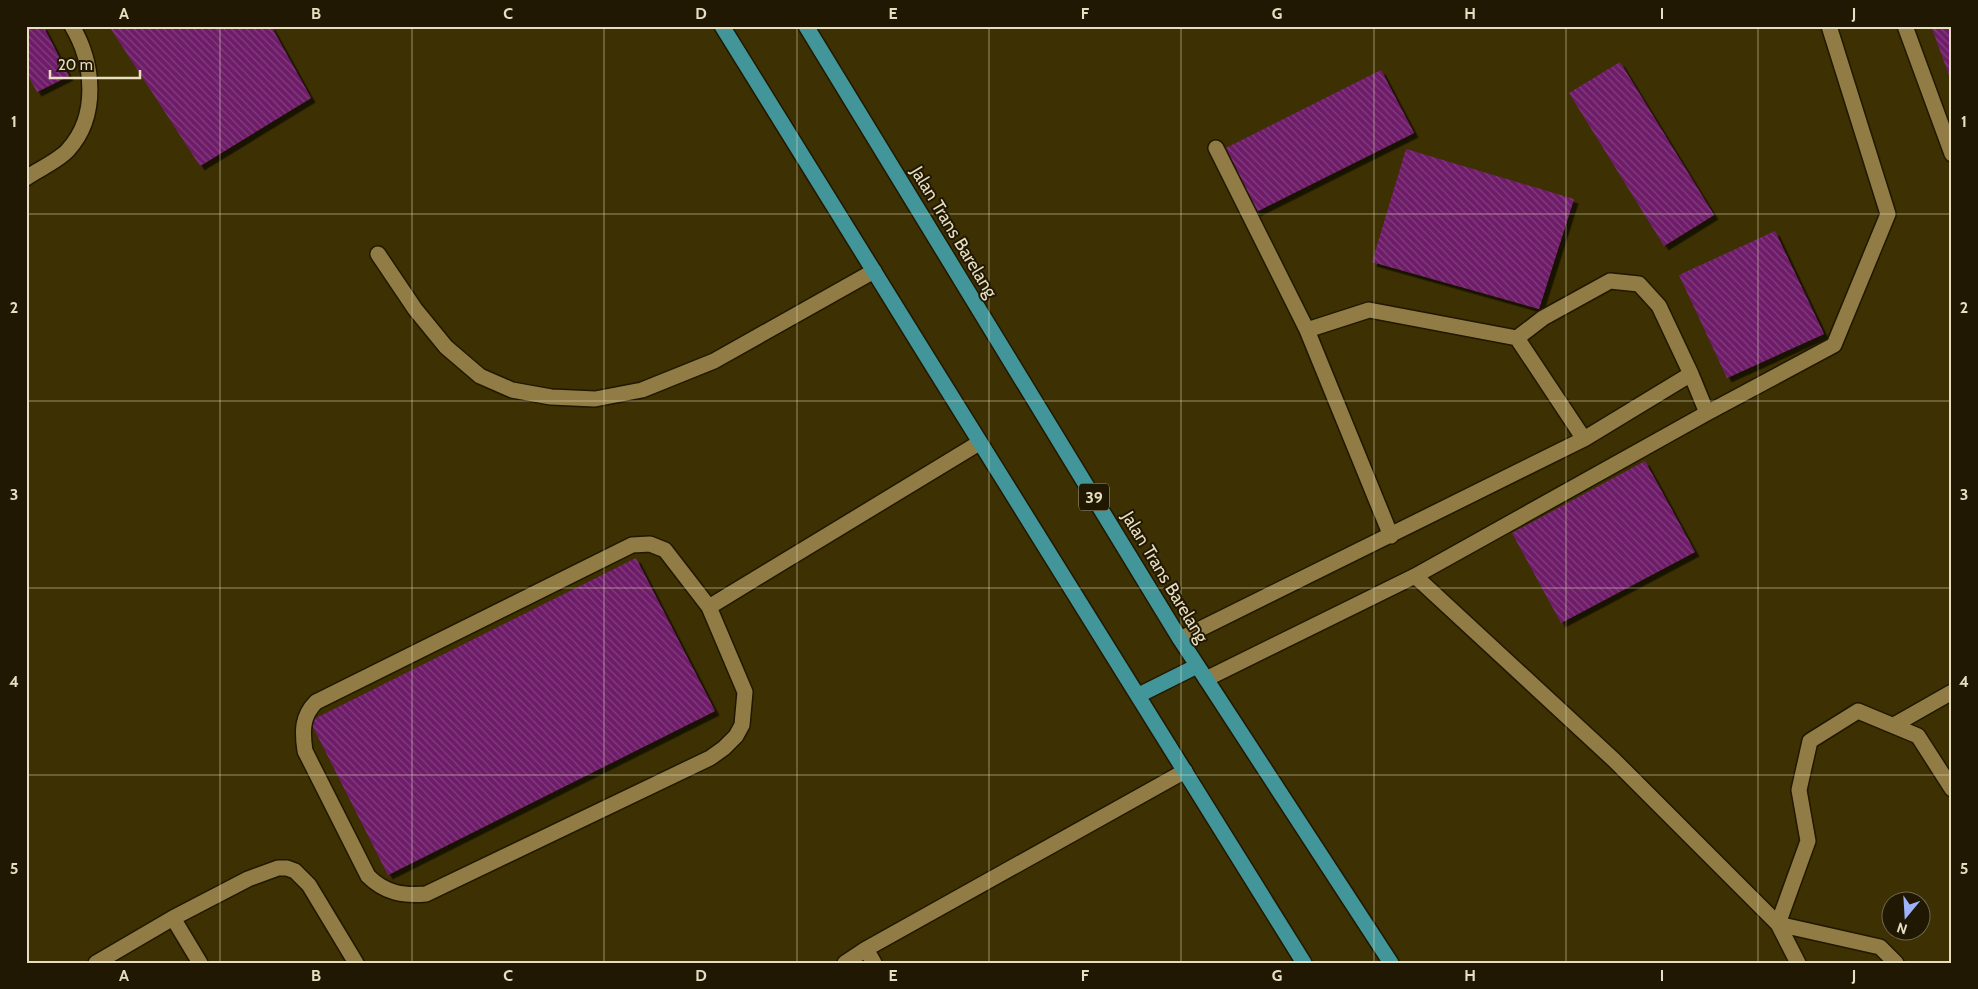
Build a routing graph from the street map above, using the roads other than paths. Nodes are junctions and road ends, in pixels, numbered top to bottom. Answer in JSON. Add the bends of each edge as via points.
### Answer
{"nodes":[{"id":1,"x":72,"y":26,"type":"edge"},
{"id":2,"x":722,"y":26,"type":"edge"},
{"id":3,"x":806,"y":26,"type":"edge"},
{"id":4,"x":1829,"y":26,"type":"edge"},
{"id":5,"x":1905,"y":26,"type":"edge"},
{"id":6,"x":1216,"y":148,"type":"dead end"},
{"id":7,"x":1952,"y":154,"type":"edge"},
{"id":8,"x":26,"y":178,"type":"edge"},
{"id":9,"x":378,"y":254,"type":"dead end"},
{"id":10,"x":874,"y":271,"type":"junction"},
{"id":11,"x":1307,"y":330,"type":"junction"},
{"id":12,"x":1517,"y":338,"type":"junction"},
{"id":13,"x":1691,"y":374,"type":"junction"},
{"id":14,"x":1707,"y":413,"type":"junction"},
{"id":15,"x":1584,"y":439,"type":"junction"},
{"id":16,"x":979,"y":442,"type":"junction"},
{"id":17,"x":1390,"y":536,"type":"junction"},
{"id":18,"x":1415,"y":576,"type":"junction"},
{"id":19,"x":709,"y":607,"type":"junction"},
{"id":20,"x":1180,"y":640,"type":"junction"},
{"id":21,"x":1197,"y":666,"type":"junction"},
{"id":22,"x":1206,"y":679,"type":"junction"},
{"id":23,"x":1952,"y":692,"type":"edge"},
{"id":24,"x":1139,"y":695,"type":"junction"},
{"id":25,"x":1894,"y":726,"type":"junction"},
{"id":26,"x":1185,"y":771,"type":"junction"},
{"id":27,"x":1952,"y":789,"type":"edge"},
{"id":28,"x":173,"y":918,"type":"junction"},
{"id":29,"x":1778,"y":924,"type":"junction"},
{"id":30,"x":866,"y":949,"type":"junction"},
{"id":31,"x":96,"y":963,"type":"edge"},
{"id":32,"x":200,"y":963,"type":"edge"},
{"id":33,"x":356,"y":963,"type":"edge"},
{"id":34,"x":845,"y":963,"type":"edge"},
{"id":35,"x":874,"y":963,"type":"edge"},
{"id":36,"x":1304,"y":963,"type":"edge"},
{"id":37,"x":1391,"y":963,"type":"edge"},
{"id":38,"x":1798,"y":963,"type":"edge"},
{"id":39,"x":1896,"y":963,"type":"edge"}],
"edges":[{"from":1,"to":8,"type":"street","via":[[90,68],[91,92],[87,114],[78,137],[67,151]]},
{"from":2,"to":10,"type":"highway"},
{"from":3,"to":20,"type":"highway","name":"Jalan Trans Barelang","number":"39"},
{"from":4,"to":14,"type":"street","via":[[1888,214],[1834,345]]},
{"from":5,"to":7,"type":"street"},
{"from":6,"to":11,"type":"street"},
{"from":9,"to":10,"type":"street","via":[[446,347],[480,376],[512,390],[552,397],[595,399],[642,390],[714,362]]},
{"from":10,"to":16,"type":"highway"},
{"from":11,"to":12,"type":"street","via":[[1369,310]]},
{"from":11,"to":17,"type":"street"},
{"from":12,"to":13,"type":"street","via":[[1543,318],[1610,281],[1639,284],[1659,306]]},
{"from":12,"to":15,"type":"street"},
{"from":13,"to":14,"type":"street"},
{"from":13,"to":15,"type":"street"},
{"from":14,"to":18,"type":"street"},
{"from":15,"to":17,"type":"street"},
{"from":16,"to":19,"type":"street"},
{"from":16,"to":24,"type":"highway"},
{"from":17,"to":20,"type":"street"},
{"from":18,"to":22,"type":"street"},
{"from":18,"to":29,"type":"street","via":[[1614,760]]},
{"from":19,"to":19,"type":"street","via":[[665,550],[650,544],[632,545],[316,702],[304,719],[305,751],[368,876],[386,890],[406,896],[426,894],[710,758],[724,748],[742,725],[745,692]]},
{"from":20,"to":21,"type":"highway","name":"Jalan Trans Barelang","number":"39"},
{"from":21,"to":22,"type":"highway","name":"Jalan Trans Barelang","number":"39"},
{"from":21,"to":24,"type":"highway"},
{"from":22,"to":37,"type":"highway","name":"Jalan Trans Barelang","number":"39"},
{"from":23,"to":25,"type":"street"},
{"from":24,"to":26,"type":"highway"},
{"from":25,"to":27,"type":"street","via":[[1918,736]]},
{"from":25,"to":29,"type":"street","via":[[1858,711],[1810,741],[1799,790],[1808,841]]},
{"from":26,"to":30,"type":"street"},
{"from":26,"to":36,"type":"highway"},
{"from":28,"to":31,"type":"street"},
{"from":28,"to":32,"type":"street"},
{"from":28,"to":33,"type":"street","via":[[248,879],[287,868],[295,871],[309,885]]},
{"from":29,"to":38,"type":"street"},
{"from":29,"to":39,"type":"street","via":[[1880,947]]},
{"from":30,"to":34,"type":"street"},
{"from":30,"to":35,"type":"street"}]}
